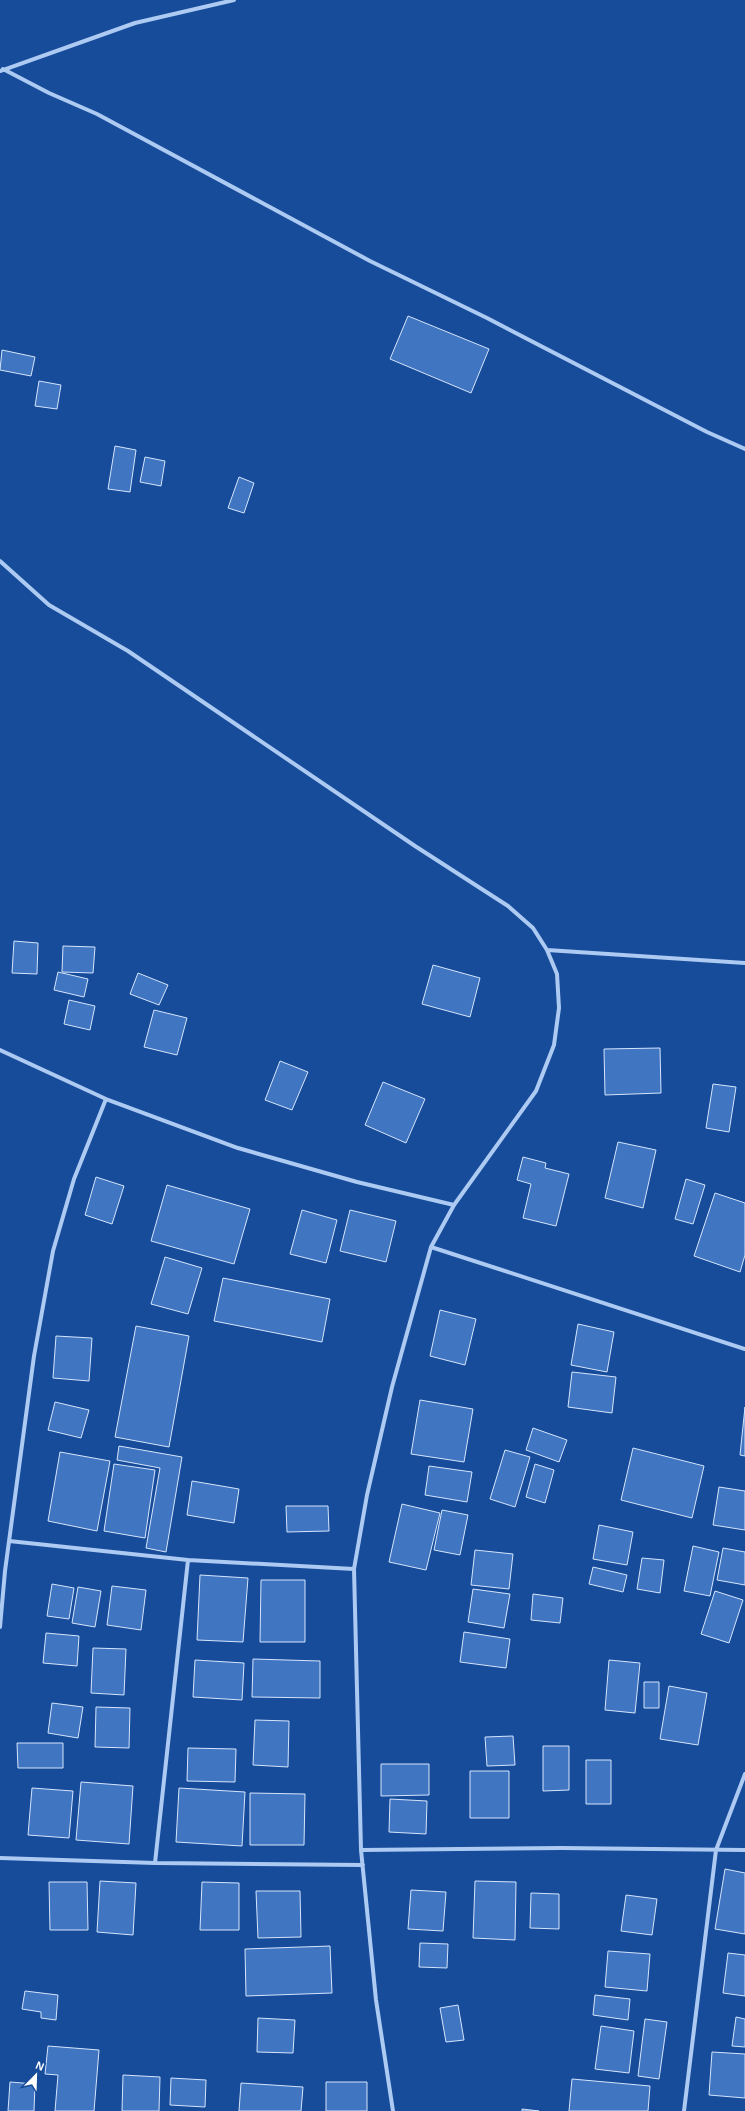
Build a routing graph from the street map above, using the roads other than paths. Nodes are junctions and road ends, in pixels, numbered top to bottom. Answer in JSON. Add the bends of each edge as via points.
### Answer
{"nodes":[{"id":1,"x":234,"y":0,"type":"edge"},
{"id":2,"x":2,"y":70,"type":"edge"},
{"id":3,"x":745,"y":449,"type":"edge"},
{"id":4,"x":0,"y":561,"type":"edge"},
{"id":5,"x":547,"y":950,"type":"junction"},
{"id":6,"x":745,"y":963,"type":"edge"},
{"id":7,"x":0,"y":1050,"type":"edge"},
{"id":8,"x":106,"y":1099,"type":"junction"},
{"id":9,"x":454,"y":1206,"type":"junction"},
{"id":10,"x":432,"y":1247,"type":"junction"},
{"id":11,"x":745,"y":1349,"type":"edge"},
{"id":12,"x":9,"y":1541,"type":"junction"},
{"id":13,"x":188,"y":1560,"type":"junction"},
{"id":14,"x":354,"y":1569,"type":"junction"},
{"id":15,"x":2,"y":1571,"type":"edge"},
{"id":16,"x":0,"y":1627,"type":"edge"},
{"id":17,"x":745,"y":1774,"type":"edge"},
{"id":18,"x":361,"y":1850,"type":"junction"},
{"id":19,"x":716,"y":1850,"type":"junction"},
{"id":20,"x":745,"y":1850,"type":"edge"},
{"id":21,"x":0,"y":1858,"type":"edge"},
{"id":22,"x":155,"y":1863,"type":"junction"},
{"id":23,"x":363,"y":1865,"type":"junction"},
{"id":24,"x":393,"y":2111,"type":"edge"},
{"id":25,"x":684,"y":2111,"type":"edge"}],
"edges":[{"from":1,"to":2,"type":"street","via":[[135,23]]},
{"from":2,"to":3,"type":"street","via":[[97,114],[370,261]]},
{"from":4,"to":5,"type":"street","via":[[49,605],[128,651],[508,906],[533,928]]},
{"from":5,"to":6,"type":"street"},
{"from":5,"to":9,"type":"street","via":[[557,974],[559,1008],[554,1045],[536,1091]]},
{"from":7,"to":8,"type":"street"},
{"from":8,"to":9,"type":"street","via":[[238,1148]]},
{"from":8,"to":12,"type":"street","via":[[74,1179],[53,1251],[34,1356]]},
{"from":9,"to":10,"type":"street"},
{"from":10,"to":11,"type":"street"},
{"from":10,"to":14,"type":"street","via":[[392,1387],[367,1495]]},
{"from":12,"to":13,"type":"street"},
{"from":12,"to":15,"type":"street"},
{"from":13,"to":14,"type":"street"},
{"from":13,"to":22,"type":"street"},
{"from":14,"to":18,"type":"street"},
{"from":15,"to":16,"type":"street"},
{"from":17,"to":19,"type":"street"},
{"from":18,"to":19,"type":"street"},
{"from":18,"to":23,"type":"street"},
{"from":19,"to":20,"type":"street"},
{"from":19,"to":25,"type":"street"},
{"from":21,"to":22,"type":"street"},
{"from":22,"to":23,"type":"street"},
{"from":23,"to":24,"type":"street","via":[[376,2000]]}]}
